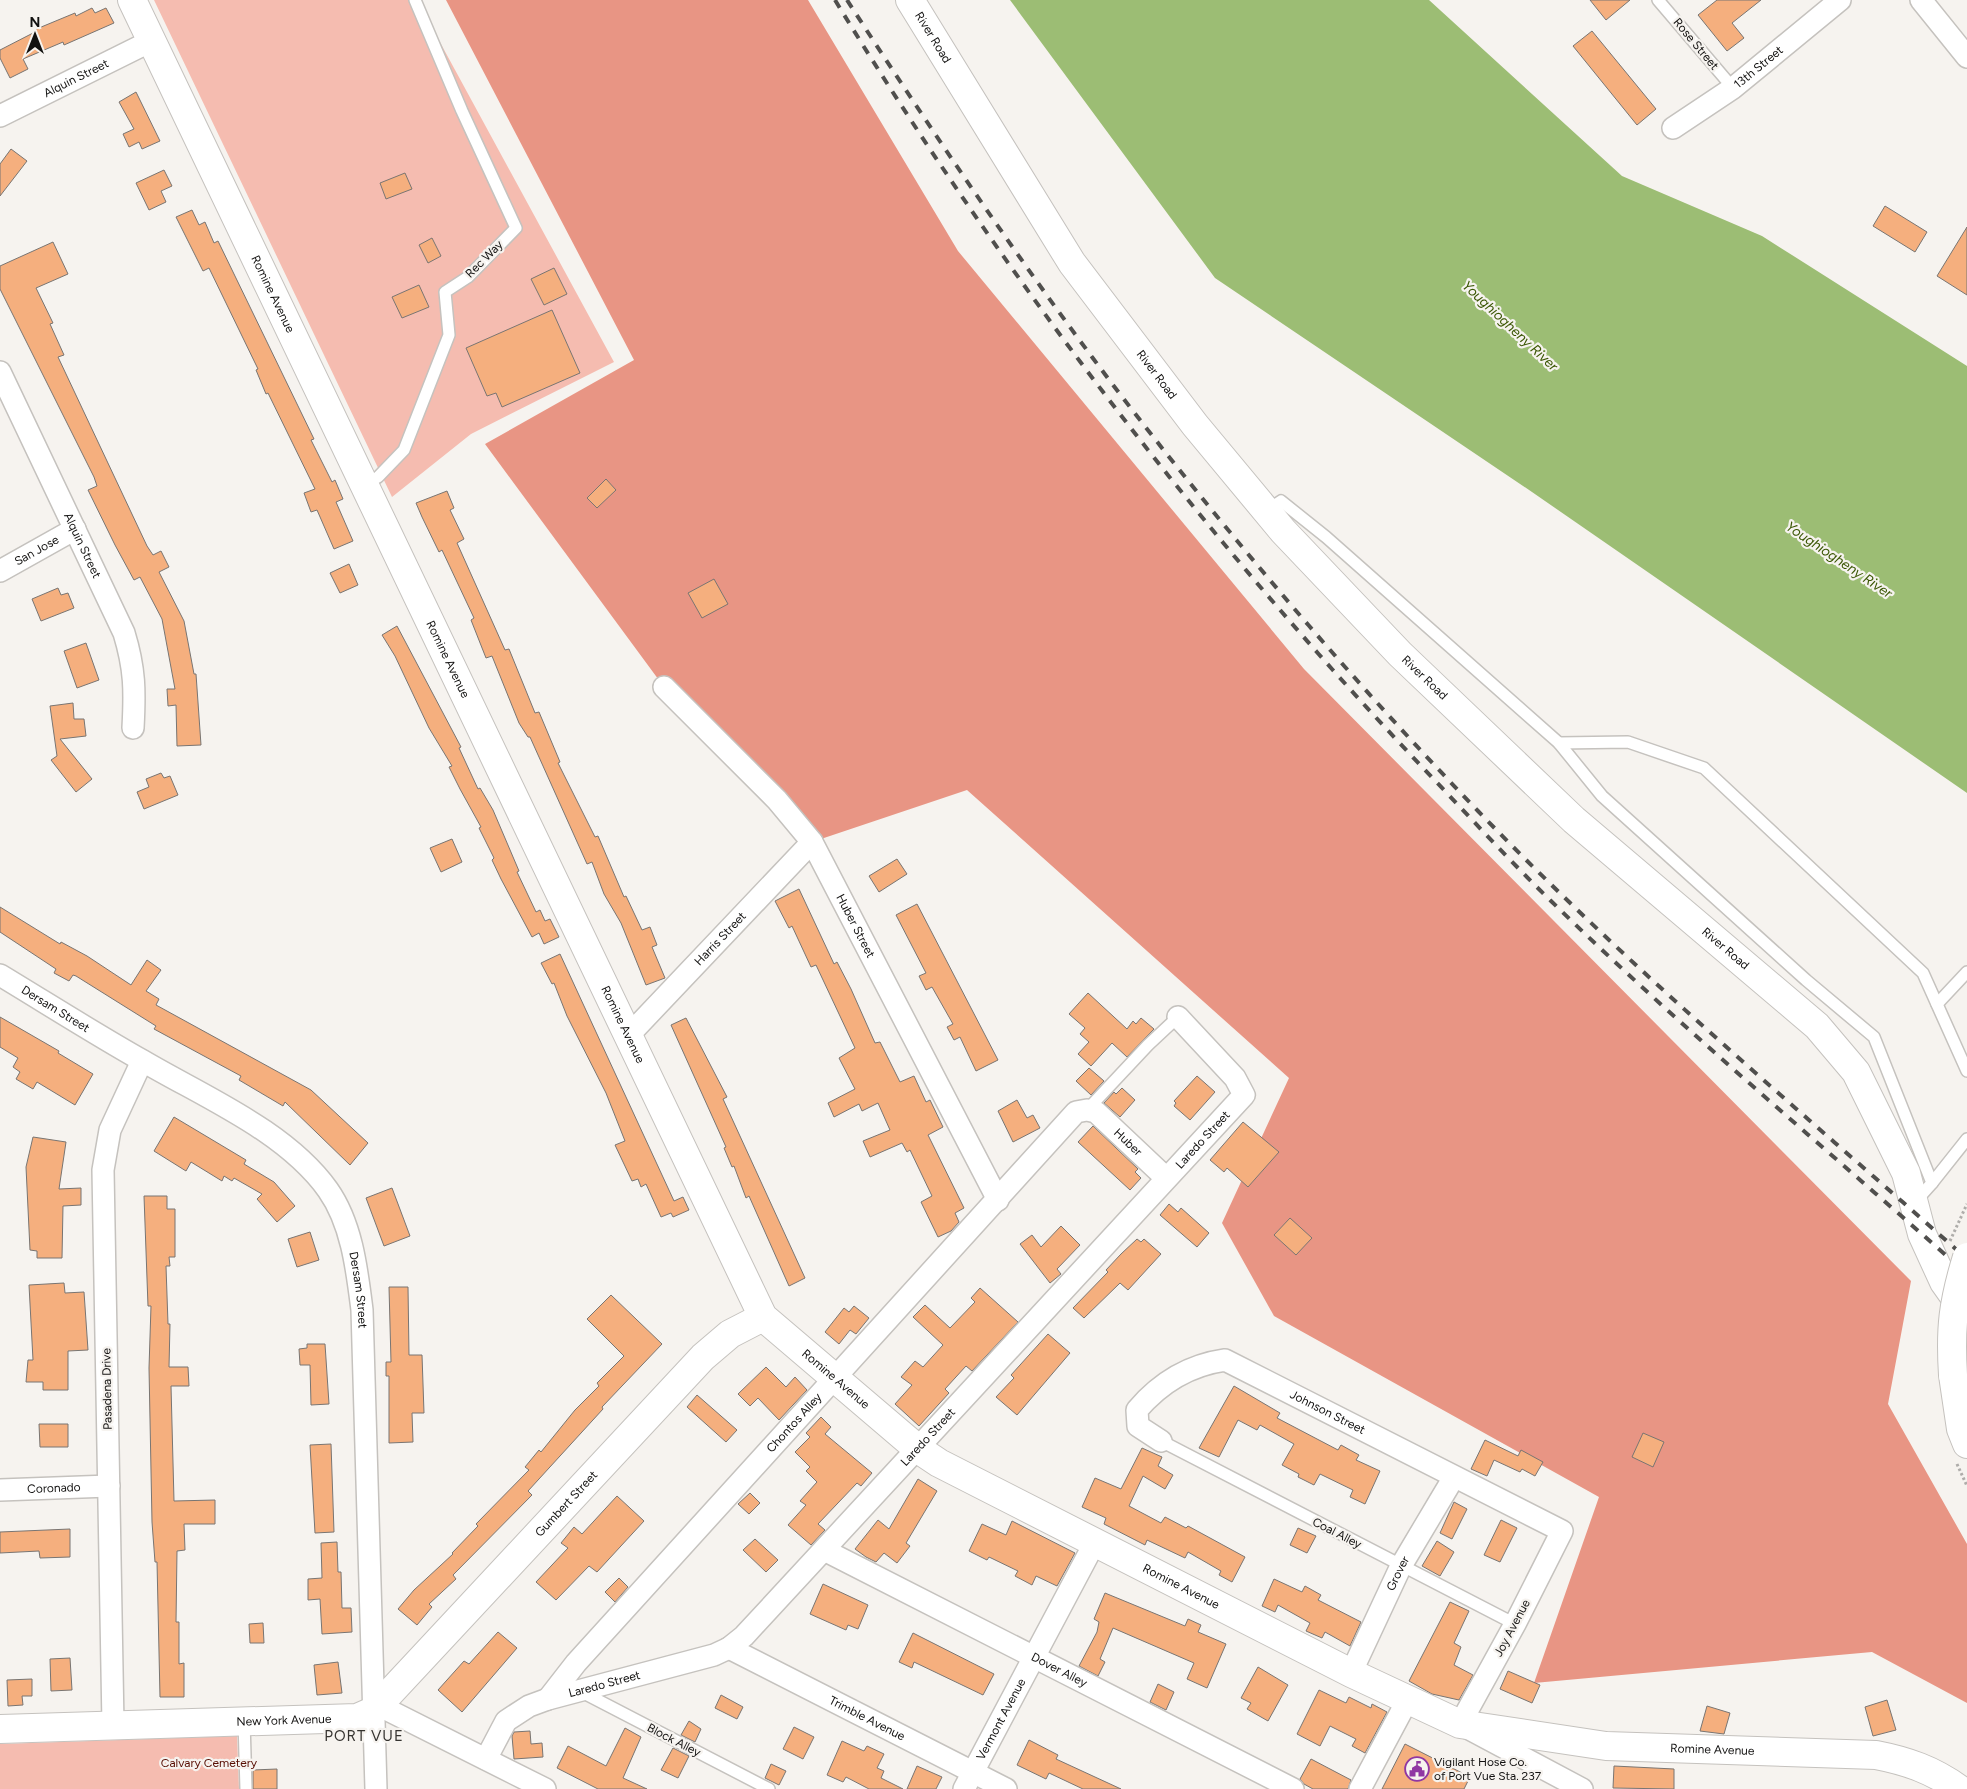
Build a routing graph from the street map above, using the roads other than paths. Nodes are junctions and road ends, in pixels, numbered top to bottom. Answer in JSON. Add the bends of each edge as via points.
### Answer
{"nodes":[{"id":1,"x":132,"y":0,"type":"edge"},
{"id":2,"x":415,"y":0,"type":"edge"},
{"id":3,"x":910,"y":0,"type":"edge"},
{"id":4,"x":1658,"y":0,"type":"edge"},
{"id":5,"x":1840,"y":0,"type":"edge"},
{"id":6,"x":1922,"y":0,"type":"edge"},
{"id":7,"x":153,"y":40,"type":"junction"},
{"id":8,"x":1967,"y":58,"type":"edge"},
{"id":9,"x":1733,"y":88,"type":"junction"},
{"id":10,"x":0,"y":116,"type":"edge"},
{"id":11,"x":1673,"y":128,"type":"dead end"},
{"id":12,"x":3,"y":385,"type":"edge"},
{"id":13,"x":365,"y":484,"type":"junction"},
{"id":14,"x":1266,"y":511,"type":"junction"},
{"id":15,"x":75,"y":529,"type":"junction"},
{"id":16,"x":0,"y":571,"type":"edge"},
{"id":17,"x":664,"y":687,"type":"dead end"},
{"id":18,"x":133,"y":728,"type":"dead end"},
{"id":19,"x":1558,"y":743,"type":"junction"},
{"id":20,"x":812,"y":842,"type":"junction"},
{"id":21,"x":1967,"y":972,"type":"edge"},
{"id":22,"x":0,"y":975,"type":"edge"},
{"id":23,"x":1937,"y":1004,"type":"junction"},
{"id":24,"x":1178,"y":1017,"type":"joint"},
{"id":25,"x":628,"y":1036,"type":"junction"},
{"id":26,"x":142,"y":1061,"type":"junction"},
{"id":27,"x":1967,"y":1071,"type":"edge"},
{"id":28,"x":1086,"y":1110,"type":"junction"},
{"id":29,"x":1967,"y":1139,"type":"edge"},
{"id":30,"x":1166,"y":1178,"type":"junction"},
{"id":31,"x":1932,"y":1183,"type":"junction"},
{"id":32,"x":998,"y":1200,"type":"junction"},
{"id":33,"x":1914,"y":1204,"type":"junction"},
{"id":34,"x":1967,"y":1257,"type":"edge"},
{"id":35,"x":1967,"y":1315,"type":"edge"},
{"id":36,"x":763,"y":1317,"type":"junction"},
{"id":37,"x":836,"y":1379,"type":"junction"},
{"id":38,"x":1161,"y":1441,"type":"joint"},
{"id":39,"x":1967,"y":1444,"type":"edge"},
{"id":40,"x":918,"y":1449,"type":"junction"},
{"id":41,"x":1454,"y":1477,"type":"junction"},
{"id":42,"x":108,"y":1486,"type":"junction"},
{"id":43,"x":0,"y":1490,"type":"edge"},
{"id":44,"x":1562,"y":1531,"type":"joint"},
{"id":45,"x":1094,"y":1544,"type":"junction"},
{"id":46,"x":824,"y":1550,"type":"junction"},
{"id":47,"x":1401,"y":1566,"type":"junction"},
{"id":48,"x":1515,"y":1624,"type":"junction"},
{"id":49,"x":729,"y":1648,"type":"junction"},
{"id":50,"x":1034,"y":1657,"type":"junction"},
{"id":51,"x":1351,"y":1673,"type":"junction"},
{"id":52,"x":578,"y":1690,"type":"junction"},
{"id":53,"x":548,"y":1698,"type":"junction"},
{"id":54,"x":1407,"y":1701,"type":"junction"},
{"id":55,"x":377,"y":1708,"type":"junction"},
{"id":56,"x":244,"y":1721,"type":"junction"},
{"id":57,"x":1460,"y":1724,"type":"junction"},
{"id":58,"x":114,"y":1725,"type":"junction"},
{"id":59,"x":0,"y":1729,"type":"edge"},
{"id":60,"x":486,"y":1759,"type":"junction"},
{"id":61,"x":969,"y":1781,"type":"edge"},
{"id":62,"x":246,"y":1789,"type":"edge"},
{"id":63,"x":376,"y":1789,"type":"edge"},
{"id":64,"x":545,"y":1789,"type":"edge"},
{"id":65,"x":769,"y":1789,"type":"edge"},
{"id":66,"x":1006,"y":1789,"type":"edge"},
{"id":67,"x":1293,"y":1789,"type":"edge"},
{"id":68,"x":1360,"y":1789,"type":"edge"},
{"id":69,"x":1582,"y":1789,"type":"edge"},
{"id":70,"x":1959,"y":1789,"type":"edge"}],
"edges":[{"from":1,"to":7,"type":"street","name":"Romine Avenue"},
{"from":2,"to":13,"type":"lane","name":"Rec Way","via":[[516,228],[468,277],[445,292],[448,335],[404,450],[378,477]]},
{"from":3,"to":14,"type":"street","name":"River Road","via":[[1072,263],[1195,425]]},
{"from":4,"to":9,"type":"lane","name":"Rose Street"},
{"from":5,"to":9,"type":"street","name":"13th Street"},
{"from":6,"to":8,"type":"street"},
{"from":7,"to":10,"type":"street","name":"Alquin Street"},
{"from":7,"to":13,"type":"street","name":"Romine Avenue"},
{"from":9,"to":11,"type":"street","name":"13th Street"},
{"from":12,"to":15,"type":"street","name":"Alquin Street"},
{"from":13,"to":25,"type":"street","name":"Romine Avenue"},
{"from":14,"to":19,"type":"lane","via":[[1281,500]]},
{"from":14,"to":33,"type":"street","name":"River Road","via":[[1400,654],[1574,820],[1817,1026],[1856,1072],[1906,1173]]},
{"from":15,"to":16,"type":"street","name":"San Jose"},
{"from":15,"to":18,"type":"street","name":"Alquin Street","via":[[124,633],[132,658],[135,683]]},
{"from":17,"to":20,"type":"street","name":"Huber Street","via":[[777,800]]},
{"from":19,"to":23,"type":"lane","via":[[1628,742],[1704,768],[1923,973]]},
{"from":19,"to":31,"type":"lane","via":[[1602,796],[1874,1037]]},
{"from":20,"to":25,"type":"street","name":"Harris Street"},
{"from":20,"to":32,"type":"street","name":"Huber Street"},
{"from":21,"to":23,"type":"lane"},
{"from":22,"to":26,"type":"street","name":"Dersam Street"},
{"from":23,"to":27,"type":"lane"},
{"from":24,"to":28,"type":"lane"},
{"from":24,"to":30,"type":"street","name":"Laredo Street","via":[[1235,1078],[1244,1095]]},
{"from":25,"to":36,"type":"street","name":"Romine Avenue"},
{"from":26,"to":42,"type":"street","name":"Pasadena Drive","via":[[110,1130],[103,1170]]},
{"from":26,"to":55,"type":"street","name":"Dersam Street","via":[[244,1118],[296,1155],[329,1191],[347,1229],[357,1268],[362,1310]]},
{"from":28,"to":30,"type":"street","name":"Huber","via":[[1096,1112]]},
{"from":28,"to":32,"type":"street","name":"Chontos Alley","via":[[1076,1112]]},
{"from":29,"to":31,"type":"lane"},
{"from":30,"to":40,"type":"street","name":"Laredo Street"},
{"from":31,"to":33,"type":"lane"},
{"from":32,"to":37,"type":"street","name":"Chontos Alley"},
{"from":33,"to":35,"type":"street","name":"River Road","via":[[1922,1234],[1944,1282]]},
{"from":34,"to":39,"type":"street","bridge":true,"via":[[1955,1297],[1950,1334],[1952,1375],[1961,1429]]},
{"from":36,"to":37,"type":"street","name":"Romine Avenue"},
{"from":36,"to":55,"type":"street","name":"Gumbert Street","via":[[730,1334],[702,1357]]},
{"from":37,"to":40,"type":"street","name":"Romine Avenue"},
{"from":37,"to":53,"type":"street","name":"Chontos Alley","via":[[576,1663]]},
{"from":38,"to":41,"type":"street","name":"Johnson Street","via":[[1138,1426],[1138,1410],[1148,1397],[1203,1363],[1225,1360]]},
{"from":38,"to":47,"type":"lane","name":"Coal Alley"},
{"from":40,"to":45,"type":"street","name":"Romine Avenue"},
{"from":40,"to":46,"type":"street","name":"Laredo Street"},
{"from":41,"to":44,"type":"street","name":"Johnson Street"},
{"from":41,"to":47,"type":"street","name":"Grover"},
{"from":42,"to":43,"type":"street","name":"Coronado"},
{"from":42,"to":58,"type":"street","name":"Pasadena Drive"},
{"from":44,"to":48,"type":"street","name":"Joy Avenue"},
{"from":45,"to":50,"type":"street","name":"Vermont Avenue"},
{"from":45,"to":51,"type":"street","name":"Romine Avenue"},
{"from":46,"to":49,"type":"street","name":"Laredo Street"},
{"from":46,"to":50,"type":"street","name":"Dover Alley"},
{"from":47,"to":48,"type":"lane","name":"Coal Alley"},
{"from":47,"to":51,"type":"street","name":"Grover"},
{"from":48,"to":57,"type":"street","name":"Joy Avenue"},
{"from":49,"to":52,"type":"street","name":"Laredo Street"},
{"from":49,"to":61,"type":"street","name":"Trimble Avenue"},
{"from":50,"to":61,"type":"street","name":"Vermont Avenue"},
{"from":50,"to":67,"type":"street","name":"Dover Alley"},
{"from":51,"to":54,"type":"street","name":"Romine Avenue"},
{"from":52,"to":53,"type":"street","name":"Laredo Street"},
{"from":52,"to":65,"type":"lane","name":"Block Alley"},
{"from":53,"to":60,"type":"street","name":"Laredo Street","via":[[506,1721]]},
{"from":54,"to":57,"type":"street","name":"Romine Avenue"},
{"from":54,"to":68,"type":"street"},
{"from":55,"to":56,"type":"street","name":"New York Avenue","via":[[357,1718]]},
{"from":55,"to":60,"type":"street"},
{"from":55,"to":63,"type":"street","name":"Dersam Street"},
{"from":56,"to":58,"type":"street","name":"New York Avenue"},
{"from":56,"to":62,"type":"lane"},
{"from":57,"to":69,"type":"street","name":"Romine Avenue"},
{"from":57,"to":70,"type":"street","name":"Romine Avenue","via":[[1606,1746],[1876,1755],[1931,1771]]},
{"from":58,"to":59,"type":"street","name":"New York Avenue"},
{"from":60,"to":64,"type":"street"},
{"from":61,"to":66,"type":"street","name":"Trimble Avenue"}]}
